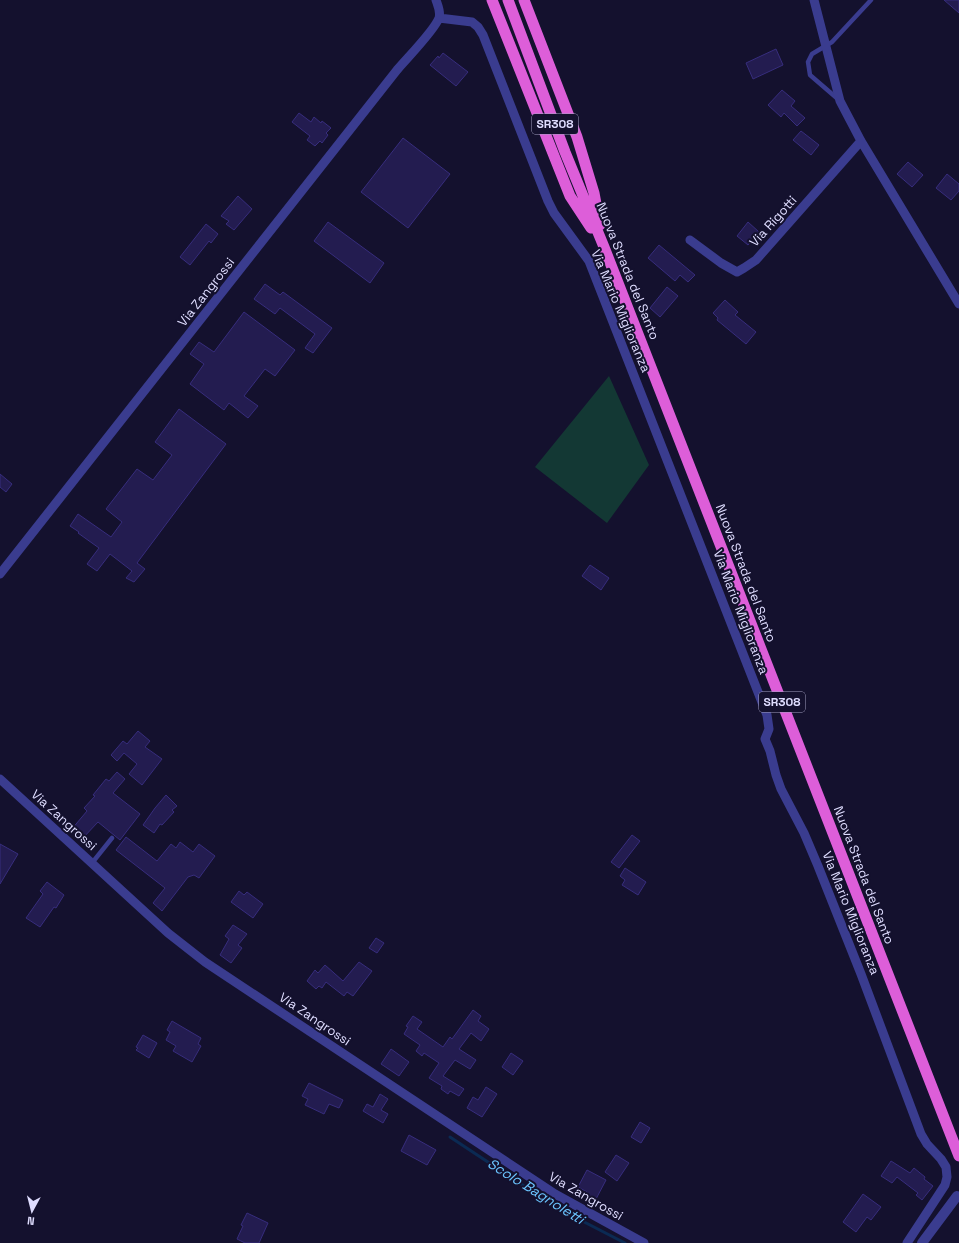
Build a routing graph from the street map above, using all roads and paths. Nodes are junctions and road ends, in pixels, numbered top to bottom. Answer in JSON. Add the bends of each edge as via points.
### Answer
{"nodes":[{"id":1,"x":436,"y":0,"type":"edge"},
{"id":2,"x":492,"y":0,"type":"edge"},
{"id":3,"x":508,"y":0,"type":"edge"},
{"id":4,"x":524,"y":0,"type":"edge"},
{"id":5,"x":814,"y":0,"type":"edge"},
{"id":6,"x":872,"y":0,"type":"edge"},
{"id":7,"x":439,"y":18,"type":"junction"},
{"id":8,"x":826,"y":47,"type":"junction"},
{"id":9,"x":840,"y":101,"type":"junction"},
{"id":10,"x":862,"y":141,"type":"junction"},
{"id":11,"x":690,"y":240,"type":"dead end"},
{"id":12,"x":604,"y":247,"type":"junction"},
{"id":13,"x":959,"y":304,"type":"edge"},
{"id":14,"x":0,"y":574,"type":"edge"},
{"id":15,"x":0,"y":779,"type":"edge"},
{"id":16,"x":112,"y":838,"type":"dead end"},
{"id":17,"x":92,"y":863,"type":"junction"},
{"id":18,"x":959,"y":1156,"type":"edge"},
{"id":19,"x":957,"y":1196,"type":"dead end"},
{"id":20,"x":644,"y":1243,"type":"edge"},
{"id":21,"x":907,"y":1243,"type":"edge"},
{"id":22,"x":922,"y":1243,"type":"edge"}],
"edges":[{"from":1,"to":7,"type":"street"},
{"from":2,"to":12,"type":"highway","via":[[570,196]]},
{"from":3,"to":12,"type":"highway","name":"Nuova Strada del Santo","number":"SR308"},
{"from":4,"to":12,"type":"highway","via":[[577,137],[594,193]]},
{"from":5,"to":8,"type":"street"},
{"from":6,"to":8,"type":"lane"},
{"from":7,"to":14,"type":"street","name":"Via Zangrossi","via":[[434,28],[392,76]]},
{"from":7,"to":21,"type":"street","name":"Via Mario Miglioranza","via":[[472,22],[483,35],[548,201],[589,261],[767,715],[769,729],[765,739],[781,789],[818,866],[922,1134],[946,1167],[948,1177],[945,1185]]},
{"from":8,"to":9,"type":"street"},
{"from":8,"to":9,"type":"lane","via":[[812,54],[808,62],[810,75]]},
{"from":9,"to":10,"type":"street"},
{"from":10,"to":11,"type":"street","name":"Via Rigotti","via":[[756,260],[744,268],[736,272]]},
{"from":10,"to":13,"type":"street"},
{"from":12,"to":18,"type":"highway","name":"Nuova Strada del Santo","number":"SR308"},
{"from":15,"to":17,"type":"street","name":"Via Zangrossi"},
{"from":16,"to":17,"type":"lane"},
{"from":17,"to":20,"type":"street","name":"Via Zangrossi","via":[[168,933],[205,962],[554,1194]]},
{"from":19,"to":22,"type":"street"}]}
